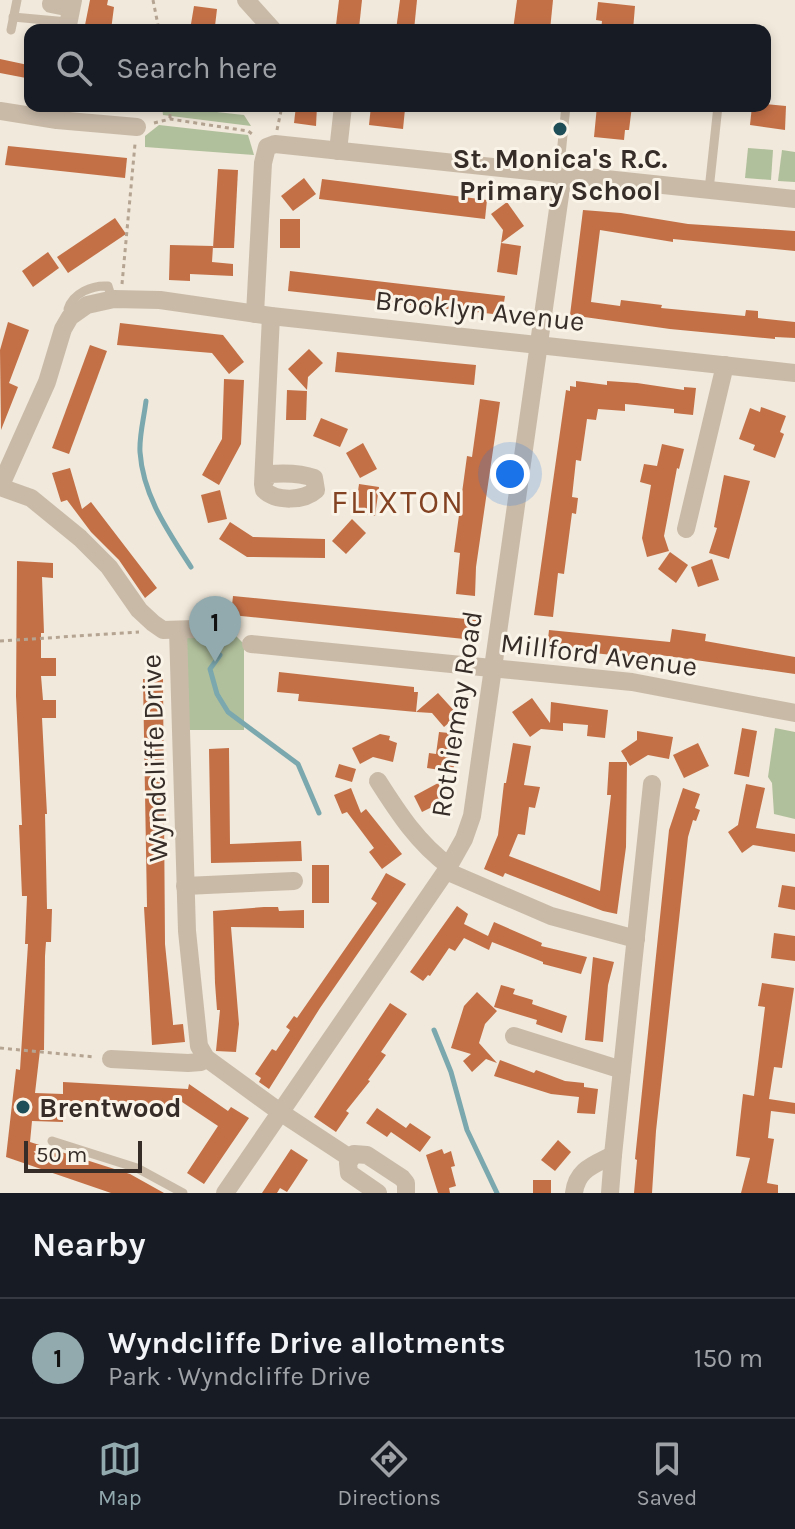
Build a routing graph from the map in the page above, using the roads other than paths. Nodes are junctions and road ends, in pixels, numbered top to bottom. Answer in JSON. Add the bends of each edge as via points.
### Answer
{"nodes":[{"id":1,"x":17,"y":0,"type":"edge"},
{"id":2,"x":246,"y":0,"type":"edge"},
{"id":3,"x":51,"y":4,"type":"dead end"},
{"id":4,"x":70,"y":15,"type":"edge"},
{"id":5,"x":13,"y":17,"type":"junction"},
{"id":6,"x":268,"y":24,"type":"edge"},
{"id":7,"x":11,"y":30,"type":"dead end"},
{"id":8,"x":0,"y":111,"type":"edge"},
{"id":9,"x":24,"y":112,"type":"edge"},
{"id":10,"x":28,"y":112,"type":"edge"},
{"id":11,"x":342,"y":112,"type":"edge"},
{"id":12,"x":566,"y":112,"type":"edge"},
{"id":13,"x":717,"y":112,"type":"edge"},
{"id":14,"x":57,"y":113,"type":"edge"},
{"id":15,"x":137,"y":127,"type":"road end"},
{"id":16,"x":338,"y":151,"type":"junction"},
{"id":17,"x":561,"y":174,"type":"junction"},
{"id":18,"x":709,"y":191,"type":"junction"},
{"id":19,"x":795,"y":199,"type":"edge"},
{"id":20,"x":263,"y":315,"type":"junction"},
{"id":21,"x":539,"y":345,"type":"junction"},
{"id":22,"x":725,"y":365,"type":"junction"},
{"id":23,"x":795,"y":373,"type":"edge"},
{"id":24,"x":263,"y":484,"type":"dead end"},
{"id":25,"x":0,"y":487,"type":"edge"},
{"id":26,"x":686,"y":529,"type":"dead end"},
{"id":27,"x":251,"y":644,"type":"road end"},
{"id":28,"x":493,"y":667,"type":"junction"},
{"id":29,"x":795,"y":713,"type":"edge"},
{"id":30,"x":378,"y":781,"type":"dead end"},
{"id":31,"x":652,"y":784,"type":"dead end"},
{"id":32,"x":448,"y":869,"type":"junction"},
{"id":33,"x":294,"y":881,"type":"dead end"},
{"id":34,"x":185,"y":886,"type":"junction"},
{"id":35,"x":636,"y":939,"type":"junction"},
{"id":36,"x":514,"y":1036,"type":"dead end"},
{"id":37,"x":206,"y":1058,"type":"junction"},
{"id":38,"x":111,"y":1059,"type":"road end"},
{"id":39,"x":622,"y":1070,"type":"junction"},
{"id":40,"x":280,"y":1112,"type":"junction"},
{"id":41,"x":52,"y":1141,"type":"dead end"},
{"id":42,"x":613,"y":1155,"type":"junction"},
{"id":43,"x":350,"y":1158,"type":"junction"},
{"id":44,"x":183,"y":1193,"type":"edge"},
{"id":45,"x":225,"y":1193,"type":"edge"},
{"id":46,"x":378,"y":1193,"type":"edge"},
{"id":47,"x":406,"y":1193,"type":"edge"},
{"id":48,"x":574,"y":1193,"type":"edge"},
{"id":49,"x":610,"y":1193,"type":"edge"}],
"edges":[{"from":1,"to":5,"type":"lane"},
{"from":2,"to":6,"type":"street"},
{"from":3,"to":4,"type":"street"},
{"from":4,"to":5,"type":"lane"},
{"from":5,"to":7,"type":"lane"},
{"from":8,"to":9,"type":"street"},
{"from":10,"to":14,"type":"street"},
{"from":11,"to":16,"type":"street"},
{"from":12,"to":17,"type":"lane"},
{"from":13,"to":18,"type":"lane"},
{"from":14,"to":15,"type":"street"},
{"from":16,"to":17,"type":"street"},
{"from":16,"to":20,"type":"street","via":[[271,146],[263,163]]},
{"from":17,"to":18,"type":"street"},
{"from":17,"to":21,"type":"street","name":"Rothiemay Road"},
{"from":18,"to":19,"type":"street"},
{"from":20,"to":21,"type":"street","name":"Brooklyn Avenue"},
{"from":20,"to":24,"type":"street"},
{"from":20,"to":25,"type":"street","name":"Brooklyn Avenue","via":[[160,300],[116,298],[87,305],[63,329],[47,382]]},
{"from":21,"to":22,"type":"street","name":"Brooklyn Avenue"},
{"from":21,"to":28,"type":"street","name":"Rothiemay Road"},
{"from":22,"to":23,"type":"street","name":"Brooklyn Avenue"},
{"from":22,"to":26,"type":"street"},
{"from":25,"to":34,"type":"street","name":"Wyndcliffe Drive","via":[[31,498],[109,567],[139,610],[179,630]]},
{"from":27,"to":28,"type":"street","name":"Millford Avenue"},
{"from":28,"to":29,"type":"street","name":"Millford Avenue","via":[[632,682]]},
{"from":28,"to":32,"type":"street","name":"Rothiemay Road","via":[[472,816]]},
{"from":30,"to":32,"type":"street","via":[[413,833]]},
{"from":31,"to":35,"type":"street"},
{"from":32,"to":35,"type":"street","via":[[551,916]]},
{"from":32,"to":40,"type":"street","name":"Rothiemay Road"},
{"from":33,"to":34,"type":"street","name":"Wyndcliffe Drive"},
{"from":34,"to":37,"type":"street","name":"Wyndcliffe Drive","via":[[199,1046]]},
{"from":35,"to":39,"type":"street"},
{"from":36,"to":39,"type":"street"},
{"from":37,"to":38,"type":"street","via":[[188,1063]]},
{"from":37,"to":40,"type":"street"},
{"from":39,"to":42,"type":"street"},
{"from":40,"to":43,"type":"street"},
{"from":40,"to":45,"type":"street","name":"Rothiemay Road"},
{"from":41,"to":44,"type":"lane","via":[[137,1168]]},
{"from":42,"to":48,"type":"street","via":[[582,1171]]},
{"from":42,"to":49,"type":"street"},
{"from":43,"to":46,"type":"street","via":[[349,1173]]},
{"from":43,"to":47,"type":"street","via":[[367,1155],[402,1178]]}]}
